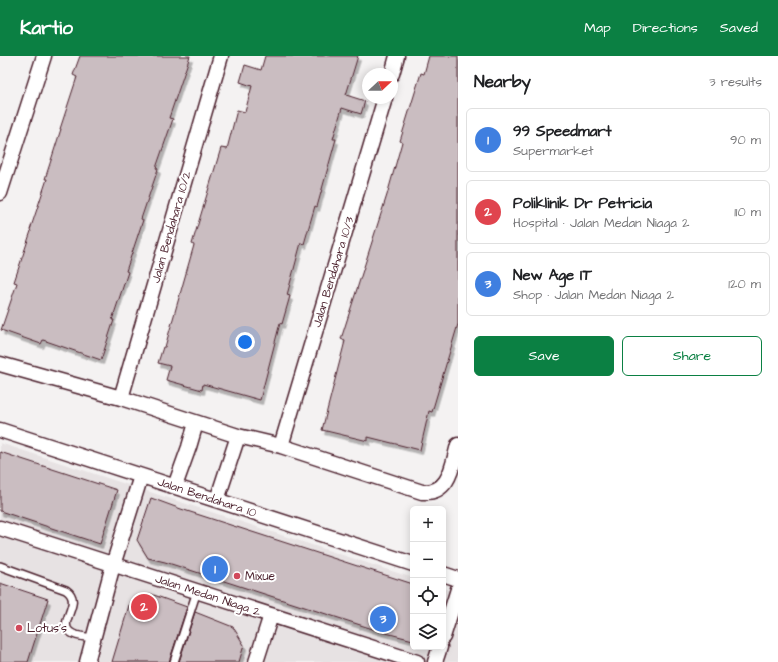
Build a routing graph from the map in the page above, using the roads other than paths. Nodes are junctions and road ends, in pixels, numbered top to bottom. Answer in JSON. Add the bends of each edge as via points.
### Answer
{"nodes":[{"id":1,"x":44,"y":56,"type":"edge"},
{"id":2,"x":222,"y":56,"type":"edge"},
{"id":3,"x":397,"y":56,"type":"edge"},
{"id":4,"x":394,"y":68,"type":"edge"},
{"id":5,"x":382,"y":104,"type":"edge"},
{"id":6,"x":0,"y":193,"type":"edge"},
{"id":7,"x":0,"y":364,"type":"edge"},
{"id":8,"x":121,"y":398,"type":"junction"},
{"id":9,"x":196,"y":423,"type":"junction"},
{"id":10,"x":0,"y":430,"type":"edge"},
{"id":11,"x":238,"y":436,"type":"junction"},
{"id":12,"x":458,"y":445,"type":"edge"},
{"id":13,"x":280,"y":446,"type":"junction"},
{"id":14,"x":141,"y":476,"type":"junction"},
{"id":15,"x":175,"y":486,"type":"junction"},
{"id":16,"x":218,"y":500,"type":"junction"},
{"id":17,"x":0,"y":528,"type":"edge"},
{"id":18,"x":410,"y":563,"type":"edge"},
{"id":19,"x":113,"y":565,"type":"junction"},
{"id":20,"x":0,"y":566,"type":"edge"},
{"id":21,"x":446,"y":575,"type":"edge"},
{"id":22,"x":458,"y":579,"type":"edge"},
{"id":23,"x":458,"y":589,"type":"edge"},
{"id":24,"x":196,"y":591,"type":"junction"},
{"id":25,"x":271,"y":615,"type":"junction"},
{"id":26,"x":446,"y":627,"type":"edge"},
{"id":27,"x":94,"y":638,"type":"junction"},
{"id":28,"x":439,"y":650,"type":"edge"},
{"id":29,"x":87,"y":662,"type":"edge"},
{"id":30,"x":174,"y":662,"type":"edge"},
{"id":31,"x":256,"y":662,"type":"edge"},
{"id":32,"x":417,"y":662,"type":"edge"},
{"id":33,"x":435,"y":662,"type":"edge"}],
"edges":[{"from":1,"to":6,"type":"street"},
{"from":2,"to":8,"type":"street","name":"Jalan Bendahara 10/2"},
{"from":3,"to":4,"type":"street"},
{"from":5,"to":13,"type":"street","name":"Jalan Bendahara 10/3"},
{"from":7,"to":8,"type":"street"},
{"from":8,"to":9,"type":"street"},
{"from":9,"to":11,"type":"street"},
{"from":9,"to":15,"type":"street"},
{"from":10,"to":14,"type":"street","name":"Jalan Bendahara 10"},
{"from":11,"to":13,"type":"street"},
{"from":11,"to":16,"type":"street"},
{"from":12,"to":13,"type":"street","via":[[447,481],[443,486],[429,492],[422,492]]},
{"from":14,"to":15,"type":"street","name":"Jalan Bendahara 10"},
{"from":14,"to":19,"type":"street"},
{"from":15,"to":16,"type":"street","name":"Jalan Bendahara 10"},
{"from":16,"to":18,"type":"street","name":"Jalan Bendahara 10"},
{"from":17,"to":19,"type":"street","name":"Jalan Medan Niaga 2"},
{"from":19,"to":24,"type":"street","name":"Jalan Medan Niaga 2"},
{"from":19,"to":27,"type":"street"},
{"from":20,"to":27,"type":"lane","via":[[70,593],[73,597],[67,621],[69,632]]},
{"from":21,"to":22,"type":"street"},
{"from":23,"to":26,"type":"street"},
{"from":24,"to":25,"type":"street","name":"Jalan Medan Niaga 2"},
{"from":24,"to":30,"type":"lane"},
{"from":25,"to":31,"type":"street"},
{"from":25,"to":32,"type":"street","name":"Jalan Medan Niaga 2"},
{"from":27,"to":29,"type":"street"},
{"from":28,"to":33,"type":"street"}]}
